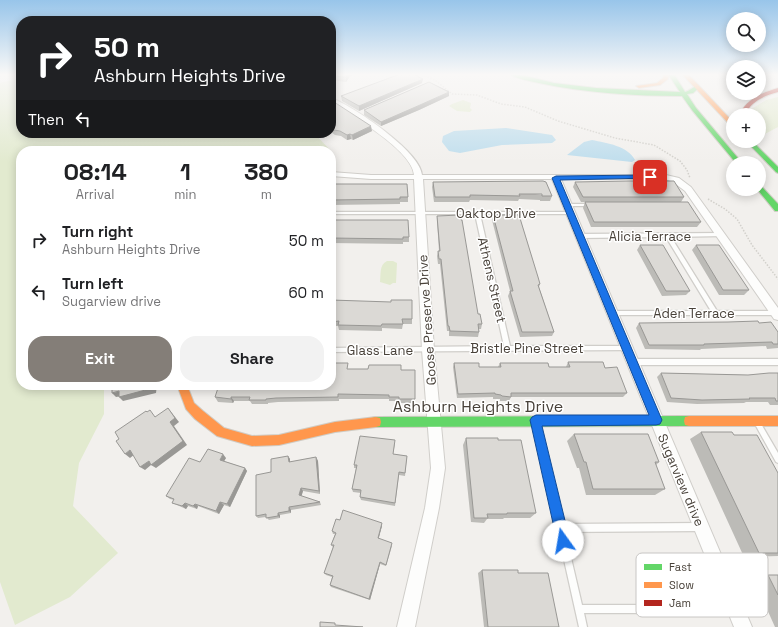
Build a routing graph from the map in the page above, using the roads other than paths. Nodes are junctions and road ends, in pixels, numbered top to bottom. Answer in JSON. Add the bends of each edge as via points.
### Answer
{"nodes":[{"id":1,"x":338,"y":103,"type":"edge"},
{"id":2,"x":690,"y":103,"type":"edge"},
{"id":3,"x":712,"y":103,"type":"edge"},
{"id":4,"x":726,"y":118,"type":"edge"},
{"id":5,"x":757,"y":148,"type":"edge"},
{"id":6,"x":733,"y":156,"type":"edge"},
{"id":7,"x":778,"y":171,"type":"edge"},
{"id":8,"x":336,"y":174,"type":"edge"},
{"id":9,"x":418,"y":178,"type":"junction"},
{"id":10,"x":556,"y":178,"type":"junction"},
{"id":11,"x":766,"y":194,"type":"edge"},
{"id":12,"x":598,"y":205,"type":"edge"},
{"id":13,"x":569,"y":209,"type":"junction"},
{"id":14,"x":778,"y":209,"type":"edge"},
{"id":15,"x":336,"y":213,"type":"edge"},
{"id":16,"x":421,"y":214,"type":"junction"},
{"id":17,"x":477,"y":214,"type":"junction"},
{"id":18,"x":580,"y":236,"type":"junction"},
{"id":19,"x":668,"y":236,"type":"junction"},
{"id":20,"x":721,"y":236,"type":"junction"},
{"id":21,"x":612,"y":313,"type":"junction"},
{"id":22,"x":715,"y":313,"type":"junction"},
{"id":23,"x":777,"y":315,"type":"edge"},
{"id":24,"x":507,"y":347,"type":"junction"},
{"id":25,"x":627,"y":348,"type":"junction"},
{"id":26,"x":336,"y":350,"type":"edge"},
{"id":27,"x":428,"y":350,"type":"junction"},
{"id":28,"x":633,"y":362,"type":"junction"},
{"id":29,"x":778,"y":362,"type":"edge"},
{"id":30,"x":184,"y":390,"type":"edge"},
{"id":31,"x":536,"y":420,"type":"junction"},
{"id":32,"x":656,"y":420,"type":"junction"},
{"id":33,"x":756,"y":420,"type":"junction"},
{"id":34,"x":778,"y":420,"type":"edge"},
{"id":35,"x":435,"y":421,"type":"junction"},
{"id":36,"x":778,"y":460,"type":"edge"},
{"id":37,"x":701,"y":527,"type":"junction"},
{"id":38,"x":560,"y":528,"type":"junction"},
{"id":39,"x":712,"y":553,"type":"edge"},
{"id":40,"x":579,"y":609,"type":"junction"},
{"id":41,"x":636,"y":609,"type":"edge"},
{"id":42,"x":738,"y":617,"type":"edge"},
{"id":43,"x":406,"y":627,"type":"edge"},
{"id":44,"x":583,"y":627,"type":"edge"},
{"id":45,"x":743,"y":627,"type":"edge"}],
"edges":[{"from":1,"to":9,"type":"street","name":"Goose Preserve Drive","via":[[360,114],[394,140],[409,156],[418,171]]},
{"from":2,"to":6,"type":"main road"},
{"from":3,"to":4,"type":"main road"},
{"from":5,"to":7,"type":"main road"},
{"from":8,"to":9,"type":"street","via":[[371,178]]},
{"from":9,"to":10,"type":"street"},
{"from":9,"to":16,"type":"street","name":"Goose Preserve Drive"},
{"from":10,"to":13,"type":"street","name":"Sugarview drive"},
{"from":10,"to":20,"type":"street","via":[[666,177],[676,180],[683,184],[695,205]]},
{"from":11,"to":14,"type":"main road"},
{"from":12,"to":13,"type":"lane","name":"Oaktop Drive"},
{"from":13,"to":17,"type":"lane","name":"Oaktop Drive"},
{"from":13,"to":18,"type":"street","name":"Sugarview drive"},
{"from":15,"to":16,"type":"lane","name":"Oaktop Drive"},
{"from":16,"to":17,"type":"lane","name":"Oaktop Drive"},
{"from":16,"to":27,"type":"street","name":"Goose Preserve Drive"},
{"from":17,"to":24,"type":"lane","name":"Athens Street"},
{"from":18,"to":19,"type":"lane","name":"Alicia Terrace"},
{"from":18,"to":21,"type":"street","name":"Sugarview drive"},
{"from":19,"to":20,"type":"lane","name":"Alicia Terrace"},
{"from":19,"to":22,"type":"lane"},
{"from":20,"to":23,"type":"street"},
{"from":21,"to":22,"type":"lane","name":"Aden Terrace"},
{"from":21,"to":25,"type":"street","name":"Sugarview drive"},
{"from":22,"to":23,"type":"lane","name":"Aden Terrace"},
{"from":24,"to":25,"type":"lane","name":"Bristle Pine Street"},
{"from":24,"to":27,"type":"lane","name":"Bristle Pine Street"},
{"from":25,"to":28,"type":"street","name":"Sugarview drive"},
{"from":26,"to":27,"type":"lane","name":"Glass Lane"},
{"from":27,"to":35,"type":"street","name":"Goose Preserve Drive"},
{"from":28,"to":29,"type":"lane"},
{"from":28,"to":32,"type":"street","name":"Sugarview drive"},
{"from":30,"to":35,"type":"main road","name":"Ashburn Heights Drive","via":[[190,406],[221,432],[252,441],[279,440],[357,424]]},
{"from":31,"to":32,"type":"main road","name":"Ashburn Heights Drive"},
{"from":31,"to":35,"type":"main road","name":"Ashburn Heights Drive"},
{"from":31,"to":38,"type":"lane"},
{"from":32,"to":33,"type":"main road","name":"Ashburn Heights Drive"},
{"from":32,"to":37,"type":"street","name":"Sugarview drive"},
{"from":33,"to":34,"type":"main road","name":"Ashburn Heights Drive"},
{"from":33,"to":36,"type":"lane"},
{"from":35,"to":43,"type":"street","name":"Goose Preserve Drive","via":[[438,468],[432,508]]},
{"from":37,"to":38,"type":"lane"},
{"from":37,"to":39,"type":"street","name":"Sugarview drive"},
{"from":38,"to":40,"type":"lane"},
{"from":40,"to":41,"type":"lane"},
{"from":40,"to":44,"type":"lane"},
{"from":42,"to":45,"type":"street","name":"Sugarview drive"}]}
